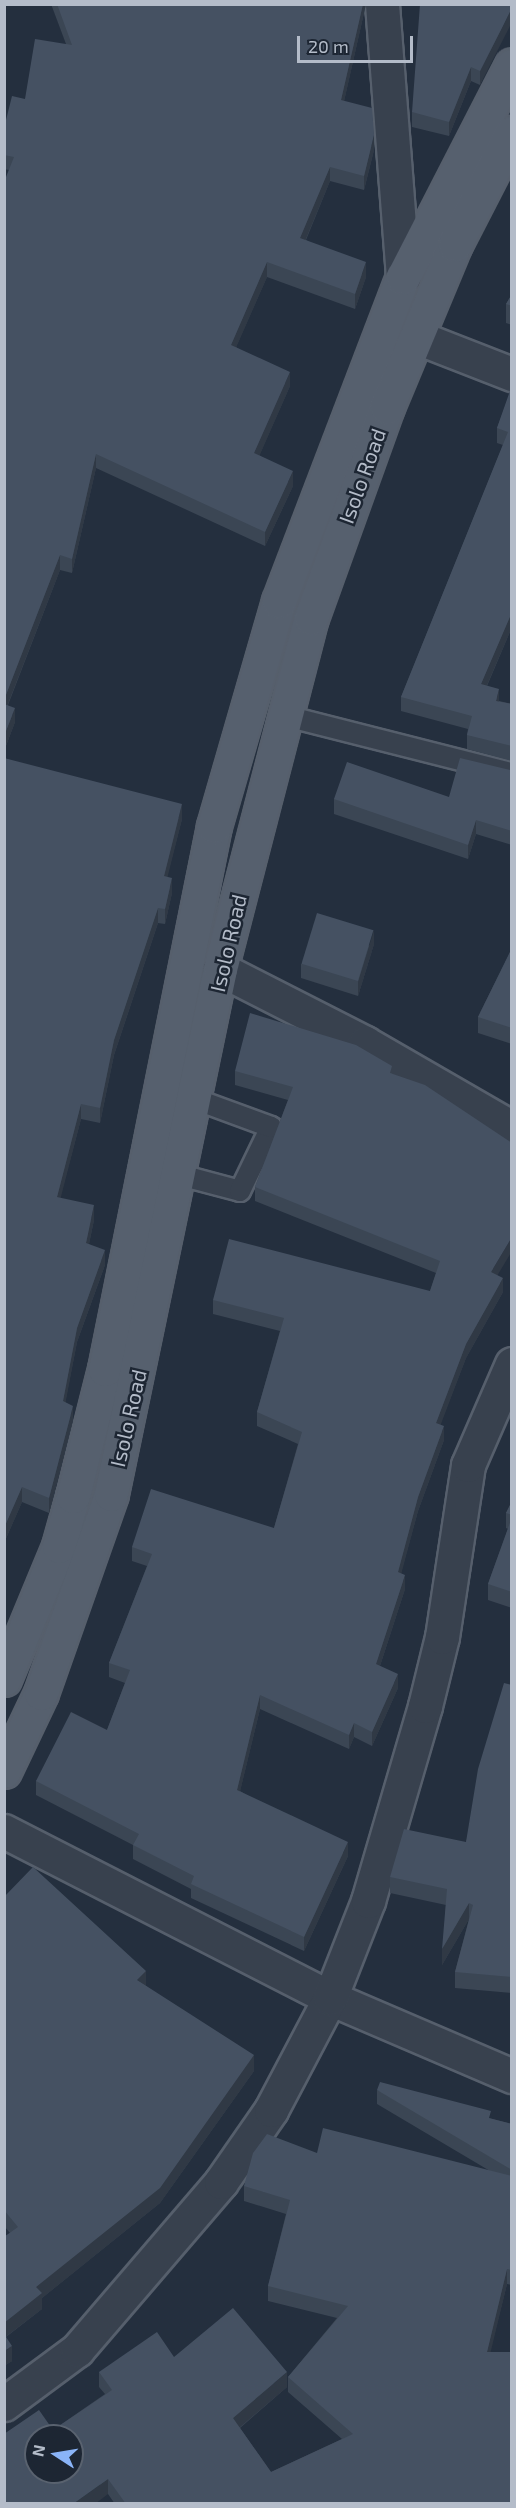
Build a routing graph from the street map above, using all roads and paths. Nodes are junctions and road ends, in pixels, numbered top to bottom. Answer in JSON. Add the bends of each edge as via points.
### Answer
{"nodes":[{"id":1,"x":382,"y":4,"type":"edge"},
{"id":2,"x":512,"y":65,"type":"edge"},
{"id":3,"x":512,"y":133,"type":"edge"},
{"id":4,"x":403,"y":277,"type":"junction"},
{"id":5,"x":417,"y":337,"type":"junction"},
{"id":6,"x":512,"y":374,"type":"edge"},
{"id":7,"x":282,"y":715,"type":"junction"},
{"id":8,"x":512,"y":773,"type":"edge"},
{"id":9,"x":220,"y":969,"type":"junction"},
{"id":10,"x":195,"y":1099,"type":"junction"},
{"id":11,"x":512,"y":1128,"type":"edge"},
{"id":12,"x":141,"y":1172,"type":"junction"},
{"id":13,"x":180,"y":1175,"type":"junction"},
{"id":14,"x":512,"y":1364,"type":"edge"},
{"id":15,"x":4,"y":1679,"type":"edge"},
{"id":16,"x":4,"y":1772,"type":"edge"},
{"id":17,"x":4,"y":1831,"type":"edge"},
{"id":18,"x":330,"y":1998,"type":"junction"},
{"id":19,"x":512,"y":2076,"type":"edge"},
{"id":20,"x":4,"y":2404,"type":"edge"}],
"edges":[{"from":1,"to":4,"type":"street"},
{"from":2,"to":4,"type":"main road","name":"Isolo Road"},
{"from":3,"to":5,"type":"main road","name":"Isolo Road"},
{"from":4,"to":12,"type":"main road","name":"Isolo Road","via":[[303,528],[256,673],[214,826]]},
{"from":5,"to":6,"type":"street"},
{"from":5,"to":7,"type":"main road","name":"Isolo Road","via":[[310,618]]},
{"from":7,"to":8,"type":"lane"},
{"from":7,"to":9,"type":"main road","name":"Isolo Road"},
{"from":9,"to":10,"type":"main road","name":"Isolo Road"},
{"from":9,"to":11,"type":"street","via":[[365,1043]]},
{"from":10,"to":13,"type":"main road","name":"Isolo Road"},
{"from":10,"to":13,"type":"lane","via":[[271,1127],[240,1191]]},
{"from":12,"to":13,"type":"main road"},
{"from":12,"to":15,"type":"main road","name":"Isolo Road","via":[[105,1369],[70,1506]]},
{"from":13,"to":16,"type":"main road","name":"Isolo Road","via":[[111,1494],[40,1693]]},
{"from":14,"to":18,"type":"street","via":[[468,1465],[442,1637],[425,1706],[368,1901]]},
{"from":17,"to":18,"type":"street"},
{"from":18,"to":19,"type":"street"},
{"from":18,"to":20,"type":"street","via":[[271,2110],[221,2182],[77,2349]]}]}
